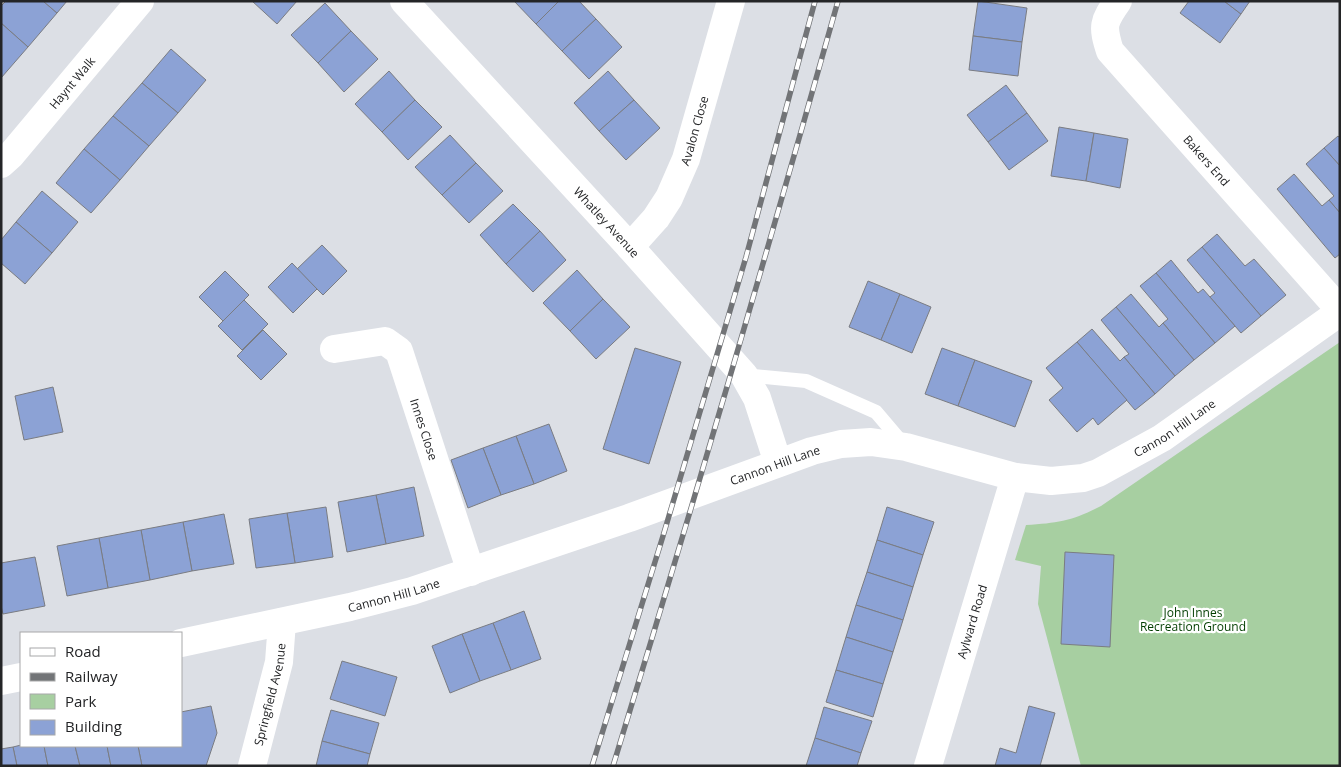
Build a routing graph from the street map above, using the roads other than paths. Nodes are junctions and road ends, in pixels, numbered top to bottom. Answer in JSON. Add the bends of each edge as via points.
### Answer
{"nodes":[{"id":1,"x":140,"y":1,"type":"edge"},
{"id":2,"x":404,"y":1,"type":"edge"},
{"id":3,"x":730,"y":1,"type":"edge"},
{"id":4,"x":1118,"y":1,"type":"edge"},
{"id":5,"x":1,"y":164,"type":"edge"},
{"id":6,"x":630,"y":247,"type":"junction"},
{"id":7,"x":1340,"y":311,"type":"edge"},
{"id":8,"x":334,"y":349,"type":"dead end"},
{"id":9,"x":744,"y":375,"type":"junction"},
{"id":10,"x":906,"y":447,"type":"junction"},
{"id":11,"x":778,"y":463,"type":"junction"},
{"id":12,"x":1015,"y":477,"type":"junction"},
{"id":13,"x":471,"y":572,"type":"junction"},
{"id":14,"x":282,"y":622,"type":"junction"},
{"id":15,"x":182,"y":643,"type":"edge"},
{"id":16,"x":20,"y":678,"type":"edge"},
{"id":17,"x":1,"y":681,"type":"edge"},
{"id":18,"x":252,"y":766,"type":"edge"},
{"id":19,"x":928,"y":766,"type":"edge"}],
"edges":[{"from":1,"to":5,"type":"street","name":"Haynt Walk"},
{"from":2,"to":6,"type":"street","name":"Whatley Avenue"},
{"from":3,"to":6,"type":"street","name":"Avalon Close","via":[[686,159],[669,198]]},
{"from":4,"to":7,"type":"street","name":"Bakers End","via":[[1107,16],[1104,32],[1110,51]]},
{"from":6,"to":9,"type":"street","name":"Whatley Avenue"},
{"from":7,"to":12,"type":"street","name":"Cannon Hill Lane","via":[[1162,438],[1098,473],[1059,480]]},
{"from":8,"to":13,"type":"street","name":"Innes Close","via":[[385,341],[399,350]]},
{"from":9,"to":10,"type":"lane","via":[[806,382],[876,412]]},
{"from":9,"to":11,"type":"street","name":"Whatley Avenue","via":[[757,398]]},
{"from":10,"to":11,"type":"street","name":"Cannon Hill Lane","via":[[871,442],[841,444]]},
{"from":10,"to":12,"type":"street","name":"Cannon Hill Lane"},
{"from":11,"to":13,"type":"street","name":"Cannon Hill Lane"},
{"from":12,"to":19,"type":"street","name":"Aylward Road"},
{"from":13,"to":14,"type":"street","name":"Cannon Hill Lane","via":[[412,591]]},
{"from":14,"to":15,"type":"street","name":"Cannon Hill Lane"},
{"from":14,"to":18,"type":"street","name":"Springfield Avenue","via":[[279,662]]},
{"from":16,"to":17,"type":"street"}]}
